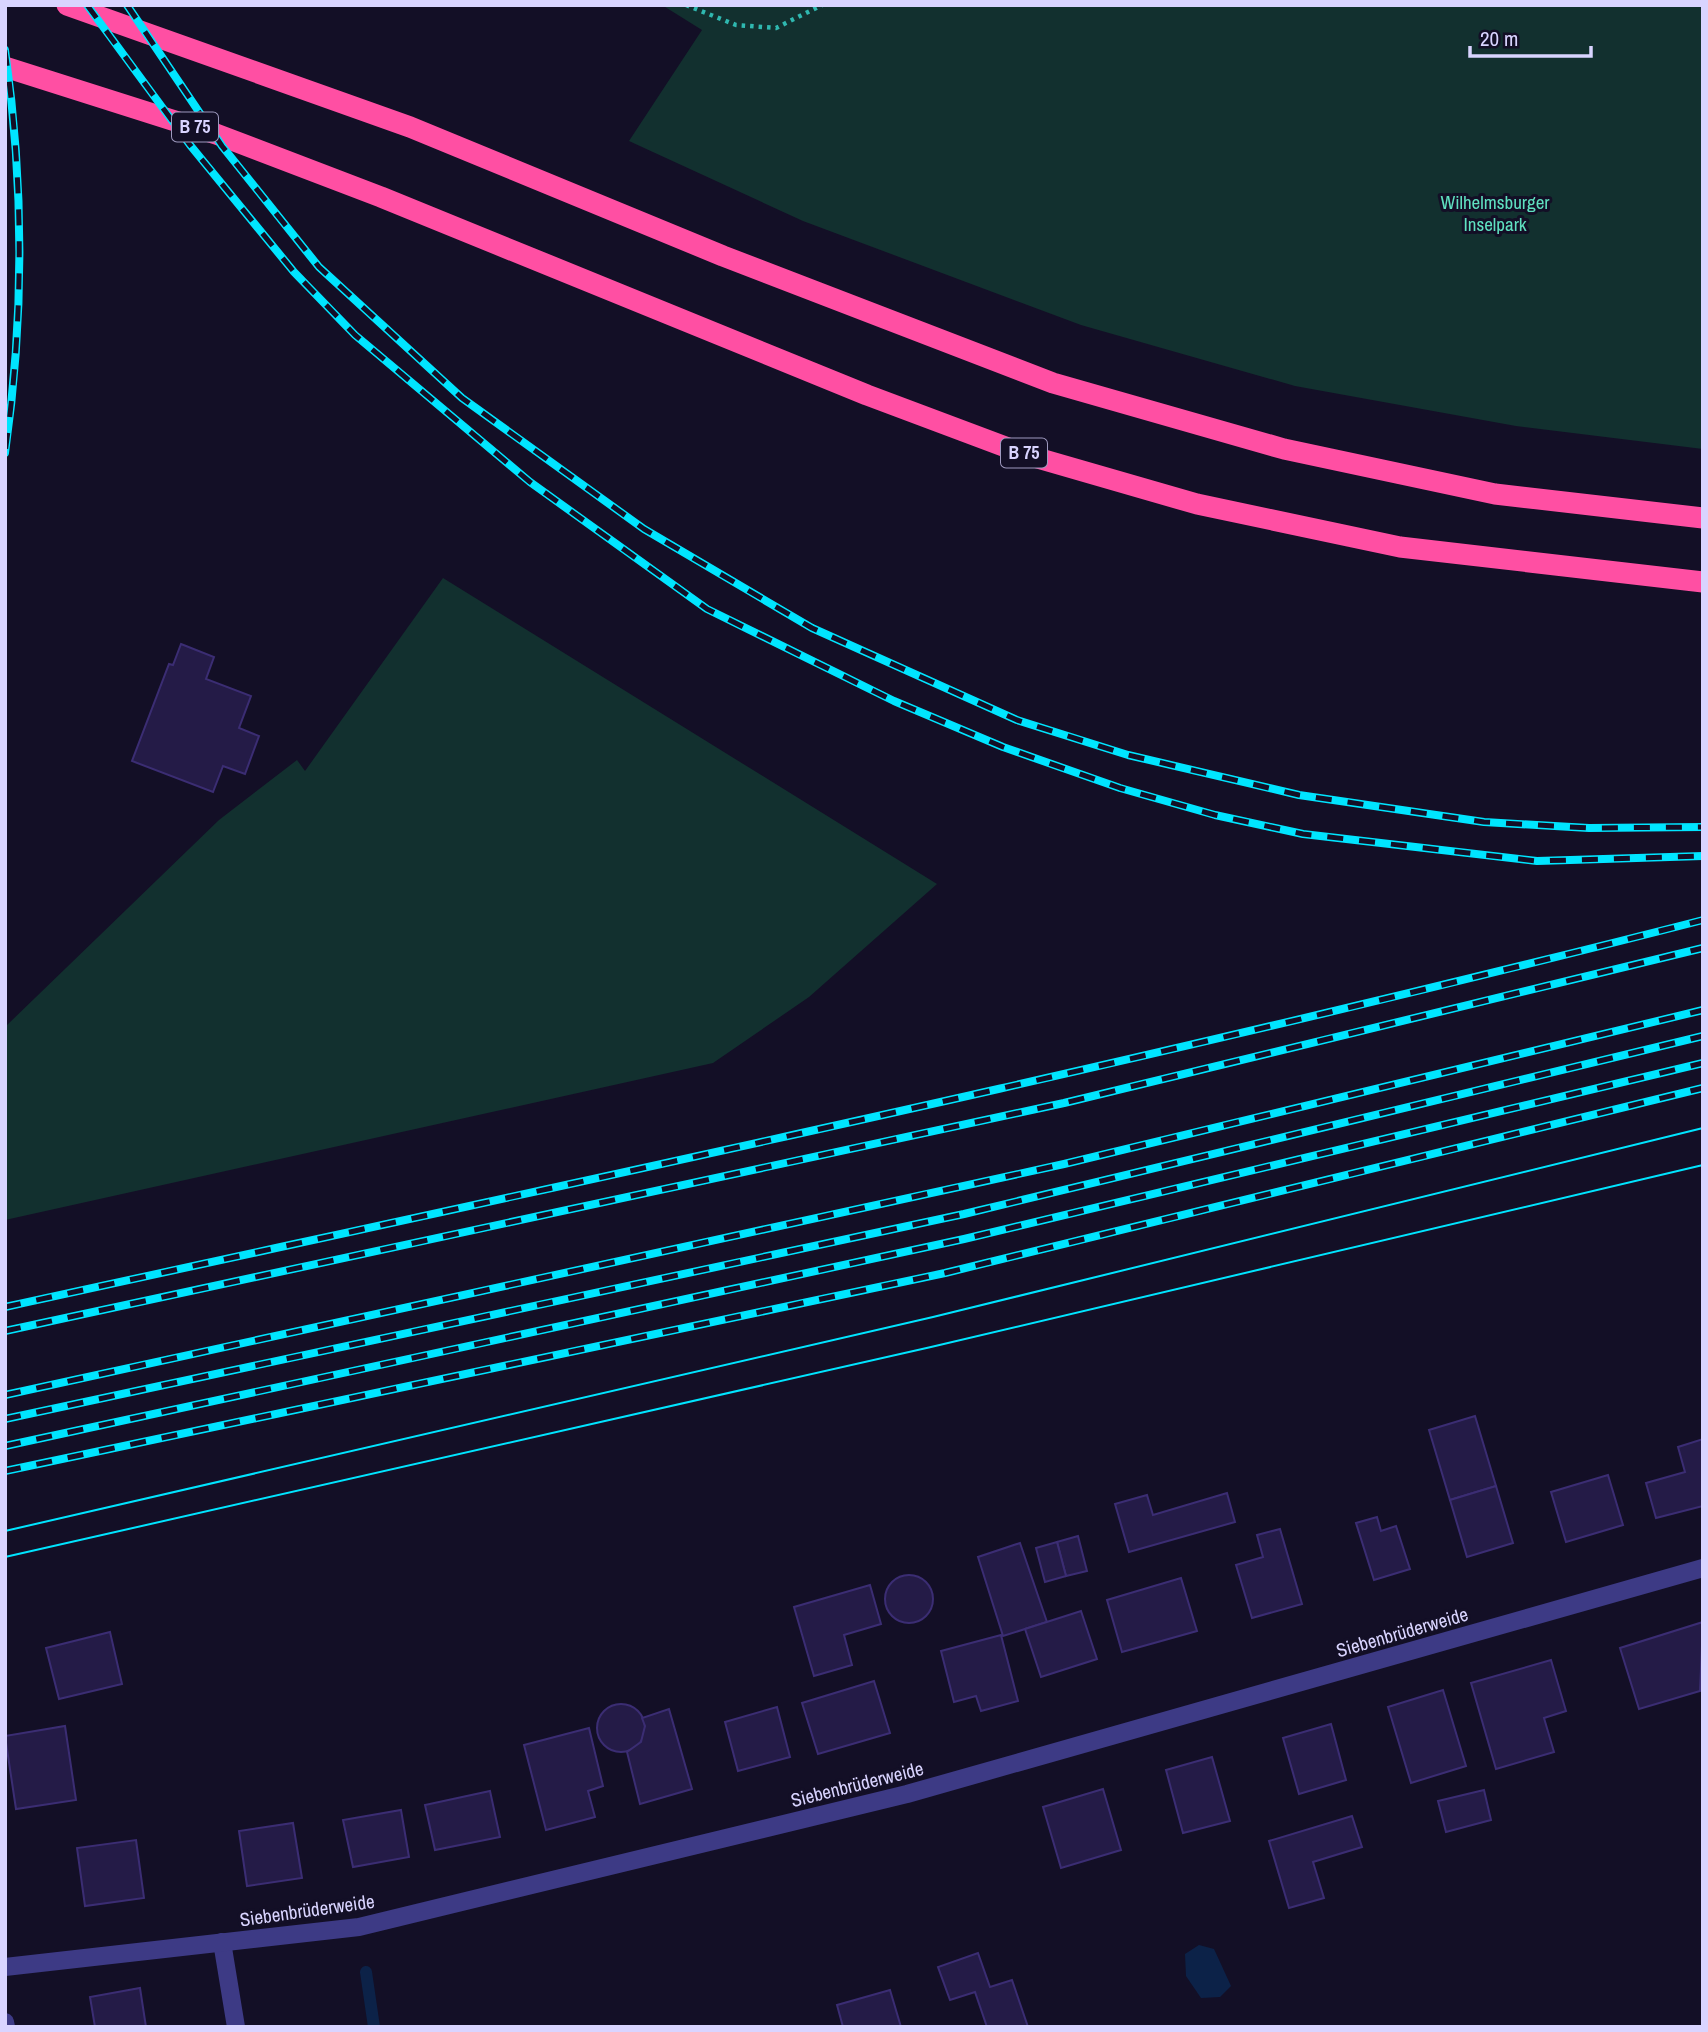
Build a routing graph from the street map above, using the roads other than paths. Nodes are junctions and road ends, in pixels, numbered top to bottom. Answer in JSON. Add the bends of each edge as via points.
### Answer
{"nodes":[{"id":1,"x":67,"y":5,"type":"edge"},
{"id":2,"x":5,"y":67,"type":"edge"},
{"id":3,"x":1703,"y":518,"type":"edge"},
{"id":4,"x":1703,"y":582,"type":"edge"},
{"id":5,"x":1703,"y":1568,"type":"edge"},
{"id":6,"x":222,"y":1942,"type":"junction"},
{"id":7,"x":5,"y":1967,"type":"edge"},
{"id":8,"x":236,"y":2027,"type":"edge"}],
"edges":[{"from":1,"to":3,"type":"highway","via":[[410,127],[723,256],[1053,383],[1284,449],[1495,494]]},
{"from":2,"to":4,"type":"highway","number":"B 75","via":[[49,78],[279,159],[867,396],[1027,454],[1197,504],[1400,547]]},
{"from":5,"to":6,"type":"street","name":"Siebenbrüderweide","via":[[907,1794],[359,1927]]},
{"from":6,"to":7,"type":"street","name":"Siebenbrüderweide"},
{"from":6,"to":8,"type":"street"}]}
